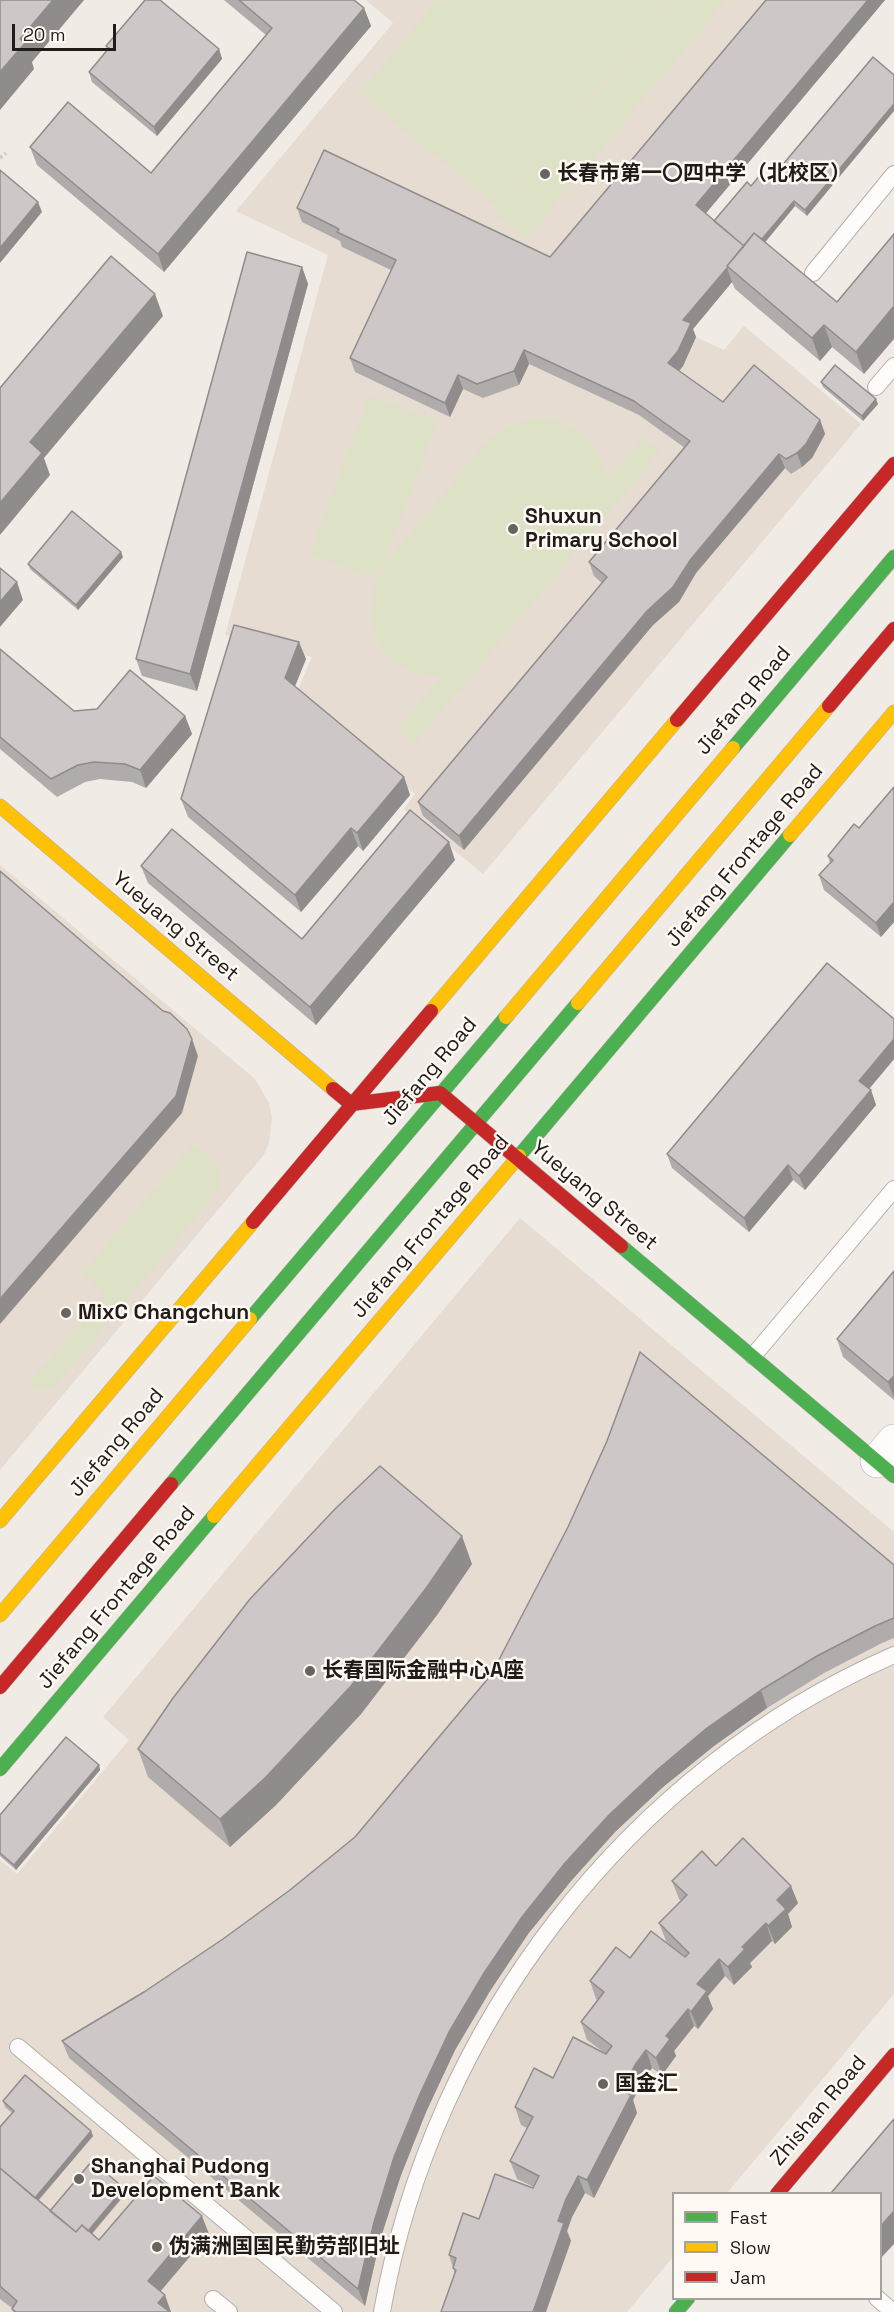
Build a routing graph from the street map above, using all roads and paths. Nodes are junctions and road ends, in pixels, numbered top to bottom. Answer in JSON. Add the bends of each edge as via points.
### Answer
{"nodes":[{"id":1,"x":6,"y":153,"type":"dead end"},
{"id":2,"x":0,"y":158,"type":"edge"},
{"id":3,"x":894,"y":174,"type":"edge"},
{"id":4,"x":813,"y":273,"type":"dead end"},
{"id":5,"x":894,"y":366,"type":"edge"},
{"id":6,"x":876,"y":387,"type":"dead end"},
{"id":7,"x":894,"y":464,"type":"edge"},
{"id":8,"x":894,"y":556,"type":"edge"},
{"id":9,"x":894,"y":628,"type":"edge"},
{"id":10,"x":894,"y":712,"type":"edge"},
{"id":11,"x":0,"y":806,"type":"edge"},
{"id":12,"x":440,"y":1093,"type":"junction"},
{"id":13,"x":351,"y":1104,"type":"junction"},
{"id":14,"x":475,"y":1123,"type":"junction"},
{"id":15,"x":517,"y":1159,"type":"junction"},
{"id":16,"x":894,"y":1189,"type":"edge"},
{"id":17,"x":753,"y":1356,"type":"junction"},
{"id":18,"x":888,"y":1459,"type":"edge"},
{"id":19,"x":0,"y":1521,"type":"edge"},
{"id":20,"x":0,"y":1615,"type":"edge"},
{"id":21,"x":894,"y":1655,"type":"edge"},
{"id":22,"x":0,"y":1687,"type":"edge"},
{"id":23,"x":0,"y":1769,"type":"edge"},
{"id":24,"x":18,"y":2047,"type":"dead end"},
{"id":25,"x":894,"y":2055,"type":"edge"},
{"id":26,"x":778,"y":2192,"type":"edge"},
{"id":27,"x":213,"y":2299,"type":"dead end"},
{"id":28,"x":686,"y":2300,"type":"edge"},
{"id":29,"x":880,"y":2300,"type":"edge"},
{"id":30,"x":229,"y":2312,"type":"edge"},
{"id":31,"x":334,"y":2312,"type":"edge"},
{"id":32,"x":381,"y":2312,"type":"edge"},
{"id":33,"x":676,"y":2312,"type":"edge"},
{"id":34,"x":893,"y":2312,"type":"edge"}],
"edges":[{"from":1,"to":2,"type":"path"},
{"from":3,"to":4,"type":"lane"},
{"from":5,"to":6,"type":"lane"},
{"from":7,"to":13,"type":"street"},
{"from":8,"to":12,"type":"street","name":"Jiefang Road"},
{"from":9,"to":14,"type":"street"},
{"from":10,"to":15,"type":"street","name":"Jiefang Frontage Road"},
{"from":11,"to":13,"type":"street","name":"Yueyang Street"},
{"from":12,"to":13,"type":"street"},
{"from":12,"to":14,"type":"street","name":"Yueyang Street"},
{"from":12,"to":20,"type":"street","name":"Jiefang Road"},
{"from":13,"to":19,"type":"street"},
{"from":14,"to":15,"type":"street","name":"Yueyang Street"},
{"from":14,"to":22,"type":"street"},
{"from":15,"to":17,"type":"street","name":"Yueyang Street"},
{"from":15,"to":23,"type":"street","name":"Jiefang Frontage Road"},
{"from":16,"to":17,"type":"lane"},
{"from":17,"to":18,"type":"street","name":"Yueyang Street"},
{"from":21,"to":32,"type":"lane","via":[[815,1694],[712,1764],[619,1847],[571,1901],[504,1994],[444,2105],[402,2224]]},
{"from":24,"to":31,"type":"lane"},
{"from":25,"to":26,"type":"street","name":"Zhishan Road"},
{"from":27,"to":30,"type":"lane"},
{"from":28,"to":33,"type":"street"},
{"from":29,"to":34,"type":"lane"}]}
